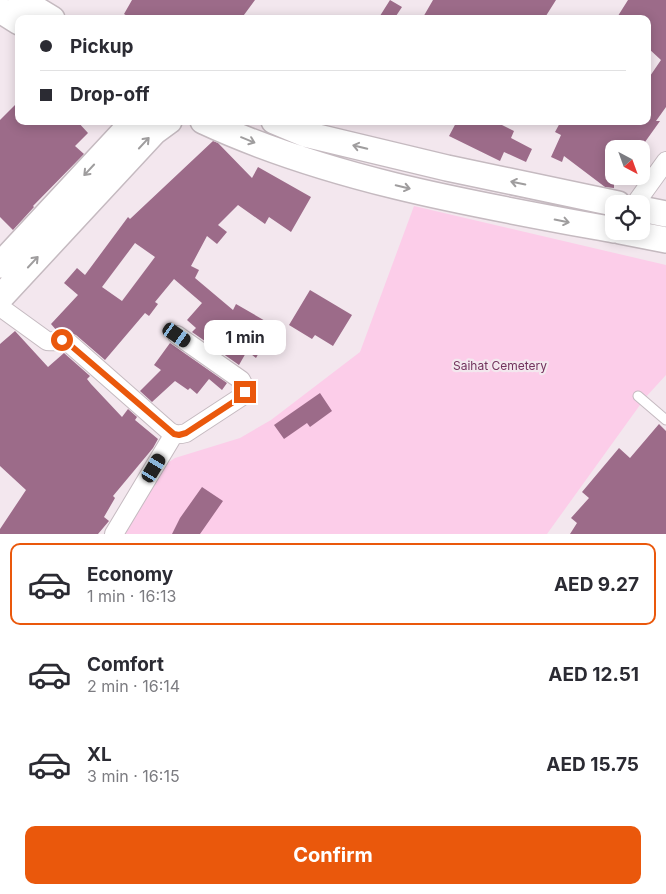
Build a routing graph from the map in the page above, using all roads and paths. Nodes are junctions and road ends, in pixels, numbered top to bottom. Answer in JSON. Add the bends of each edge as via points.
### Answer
{"nodes":[{"id":1,"x":21,"y":0,"type":"edge"},
{"id":2,"x":0,"y":10,"type":"edge"},
{"id":3,"x":45,"y":15,"type":"edge"},
{"id":4,"x":15,"y":19,"type":"edge"},
{"id":5,"x":130,"y":125,"type":"edge"},
{"id":6,"x":164,"y":125,"type":"edge"},
{"id":7,"x":213,"y":125,"type":"edge"},
{"id":8,"x":283,"y":125,"type":"edge"},
{"id":9,"x":666,"y":161,"type":"edge"},
{"id":10,"x":641,"y":195,"type":"edge"},
{"id":11,"x":605,"y":201,"type":"edge"},
{"id":12,"x":650,"y":211,"type":"edge"},
{"id":13,"x":666,"y":214,"type":"edge"},
{"id":14,"x":605,"y":228,"type":"edge"},
{"id":15,"x":650,"y":237,"type":"edge"},
{"id":16,"x":666,"y":240,"type":"edge"},
{"id":17,"x":0,"y":265,"type":"edge"},
{"id":18,"x":0,"y":298,"type":"edge"},
{"id":19,"x":0,"y":307,"type":"edge"},
{"id":20,"x":177,"y":335,"type":"dead end"},
{"id":21,"x":638,"y":396,"type":"dead end"},
{"id":22,"x":666,"y":420,"type":"edge"},
{"id":23,"x":174,"y":434,"type":"junction"},
{"id":24,"x":114,"y":534,"type":"edge"}],
"edges":[{"from":1,"to":3,"type":"street"},
{"from":2,"to":4,"type":"street"},
{"from":5,"to":17,"type":"street","one_way":true},
{"from":18,"to":6,"type":"street","one_way":true},
{"from":7,"to":14,"type":"street","one_way":true,"via":[[276,151],[373,180],[503,210]]},
{"from":11,"to":8,"type":"street","one_way":true,"via":[[428,164],[304,134]]},
{"from":9,"to":10,"type":"street"},
{"from":12,"to":13,"type":"street"},
{"from":15,"to":16,"type":"street"},
{"from":19,"to":23,"type":"street","via":[[46,341],[62,340],[69,344]]},
{"from":20,"to":23,"type":"street","via":[[241,380],[245,392],[186,433]]},
{"from":21,"to":22,"type":"lane"},
{"from":23,"to":24,"type":"street"}]}
